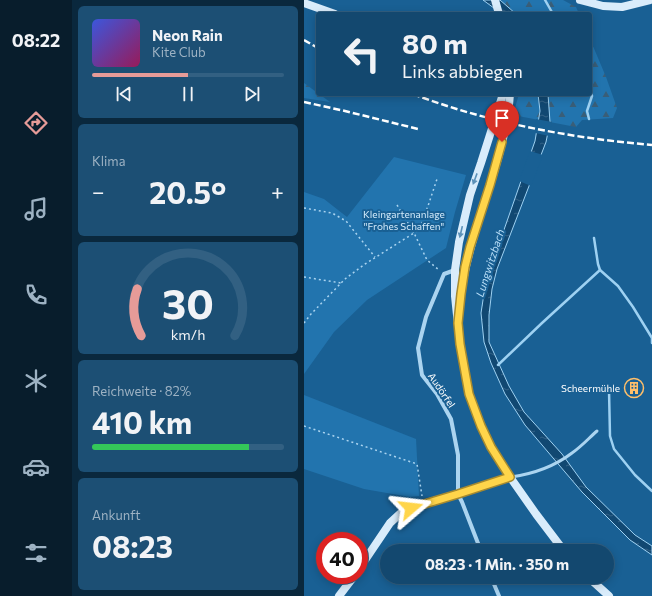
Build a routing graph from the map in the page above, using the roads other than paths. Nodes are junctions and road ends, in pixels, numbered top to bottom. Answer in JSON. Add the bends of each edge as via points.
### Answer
{"nodes":[{"id":1,"x":495,"y":0,"type":"edge"},
{"id":2,"x":580,"y":0,"type":"edge"},
{"id":3,"x":650,"y":0,"type":"edge"},
{"id":4,"x":304,"y":3,"type":"edge"},
{"id":5,"x":329,"y":12,"type":"edge"},
{"id":6,"x":498,"y":12,"type":"edge"},
{"id":7,"x":502,"y":96,"type":"edge"},
{"id":8,"x":510,"y":96,"type":"edge"},
{"id":9,"x":455,"y":270,"type":"junction"},
{"id":10,"x":458,"y":323,"type":"junction"},
{"id":11,"x":597,"y":431,"type":"dead end"},
{"id":12,"x":510,"y":477,"type":"junction"},
{"id":13,"x":458,"y":494,"type":"junction"},
{"id":14,"x":478,"y":544,"type":"edge"},
{"id":15,"x":559,"y":544,"type":"edge"},
{"id":16,"x":368,"y":556,"type":"edge"},
{"id":17,"x":348,"y":584,"type":"edge"},
{"id":18,"x":494,"y":584,"type":"edge"},
{"id":19,"x":596,"y":584,"type":"edge"},
{"id":20,"x":339,"y":596,"type":"edge"},
{"id":21,"x":499,"y":596,"type":"edge"},
{"id":22,"x":609,"y":596,"type":"edge"}],
"edges":[{"from":1,"to":6,"type":"main road"},
{"from":2,"to":3,"type":"main road","via":[[603,6],[622,6]]},
{"from":4,"to":5,"type":"main road"},
{"from":7,"to":9,"type":"main road","one_way":true,"via":[[470,195]]},
{"from":8,"to":10,"type":"main road","via":[[506,127],[465,267]]},
{"from":9,"to":10,"type":"main road"},
{"from":9,"to":13,"type":"street","name":"Audörfel","via":[[444,274],[426,317],[418,348],[422,376],[437,394],[451,419],[458,455]]},
{"from":10,"to":12,"type":"main road","via":[[469,394],[491,447]]},
{"from":11,"to":12,"type":"lane","via":[[571,454],[550,466]]},
{"from":12,"to":13,"type":"main road"},
{"from":12,"to":15,"type":"main road"},
{"from":13,"to":14,"type":"street","name":"Audörfel"},
{"from":13,"to":16,"type":"main road","via":[[403,511],[390,523]]},
{"from":17,"to":20,"type":"main road"},
{"from":18,"to":21,"type":"street"},
{"from":19,"to":22,"type":"main road"}]}
